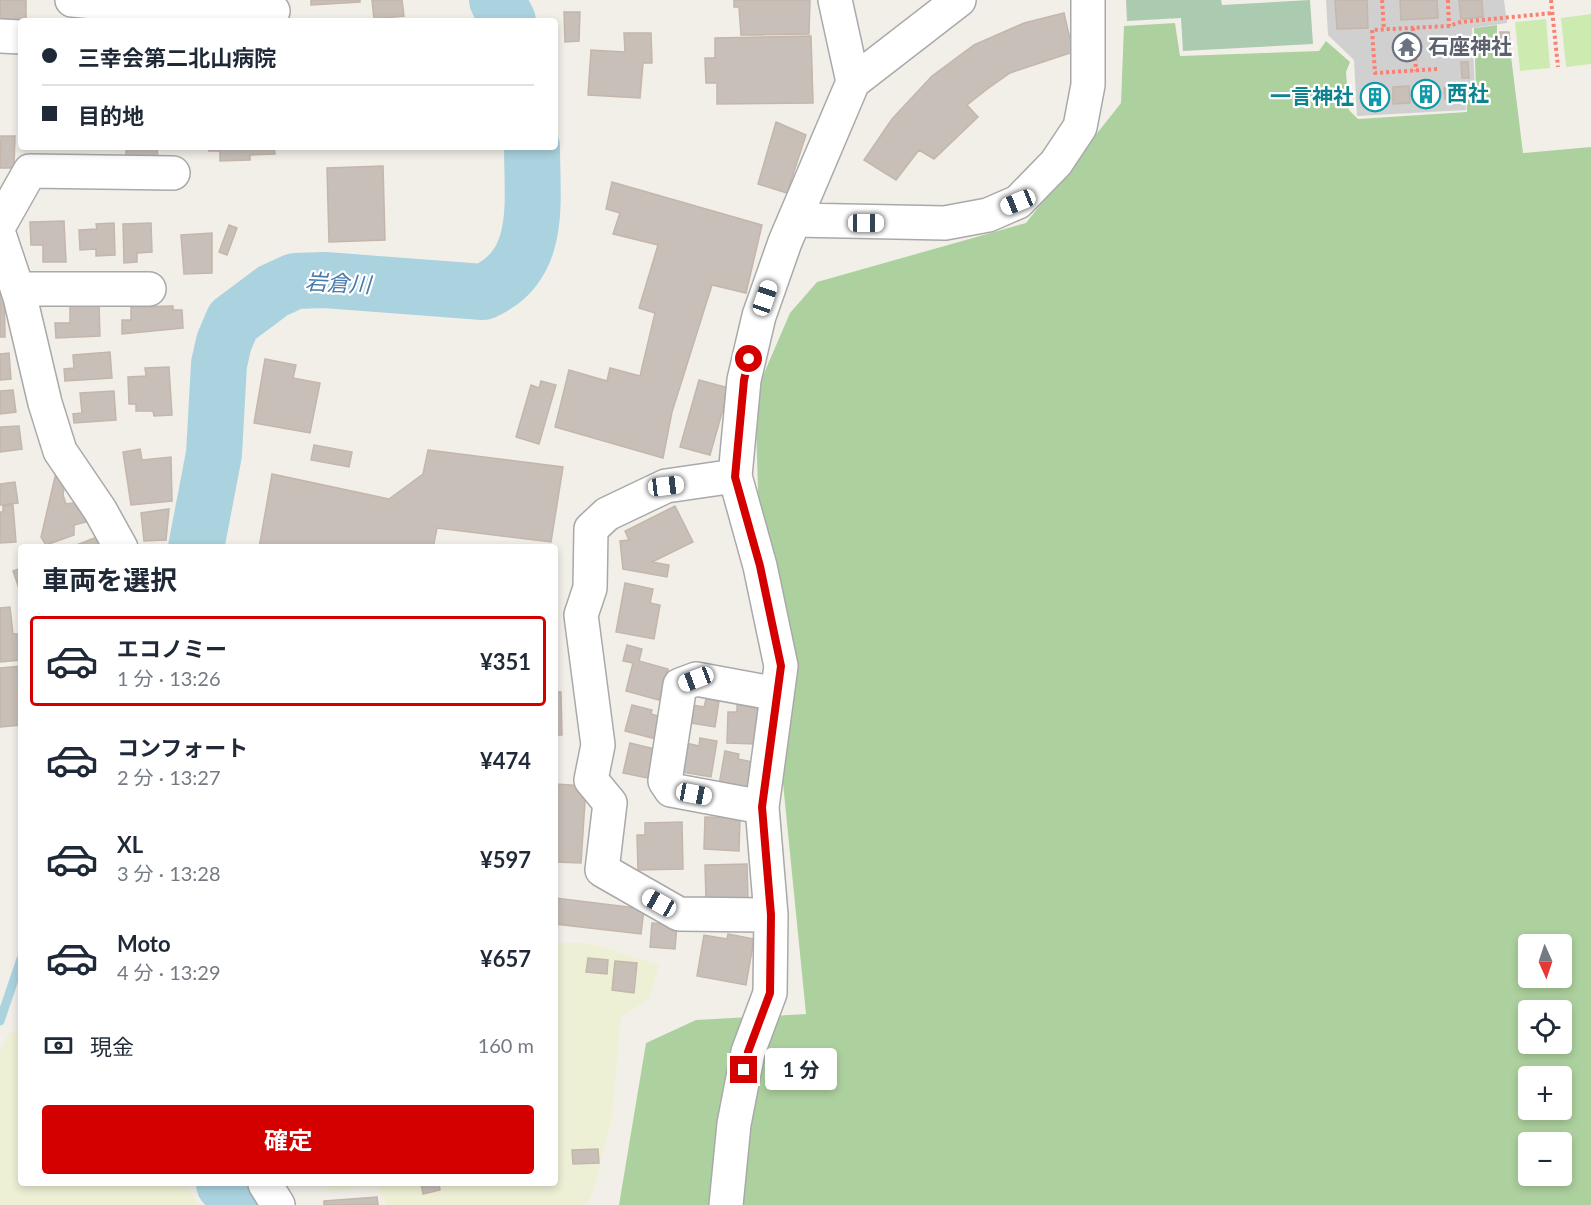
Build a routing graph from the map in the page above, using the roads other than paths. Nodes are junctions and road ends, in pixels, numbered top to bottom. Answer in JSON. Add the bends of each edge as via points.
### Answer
{"nodes":[{"id":1,"x":71,"y":0,"type":"edge"},
{"id":2,"x":835,"y":0,"type":"edge"},
{"id":3,"x":959,"y":0,"type":"edge"},
{"id":4,"x":1089,"y":0,"type":"edge"},
{"id":5,"x":273,"y":11,"type":"dead end"},
{"id":6,"x":69,"y":18,"type":"edge"},
{"id":7,"x":0,"y":36,"type":"edge"},
{"id":8,"x":18,"y":37,"type":"edge"},
{"id":9,"x":853,"y":82,"type":"junction"},
{"id":10,"x":173,"y":173,"type":"dead end"},
{"id":11,"x":796,"y":220,"type":"junction"},
{"id":12,"x":0,"y":224,"type":"edge"},
{"id":13,"x":0,"y":237,"type":"edge"},
{"id":14,"x":18,"y":289,"type":"junction"},
{"id":15,"x":149,"y":289,"type":"dead end"},
{"id":16,"x":735,"y":477,"type":"junction"},
{"id":17,"x":119,"y":544,"type":"edge"},
{"id":18,"x":777,"y":694,"type":"junction"},
{"id":19,"x":762,"y":807,"type":"junction"},
{"id":20,"x":771,"y":915,"type":"junction"},
{"id":21,"x":266,"y":1186,"type":"edge"},
{"id":22,"x":279,"y":1205,"type":"edge"},
{"id":23,"x":726,"y":1205,"type":"edge"}],
"edges":[{"from":1,"to":5,"type":"street","via":[[197,11]]},
{"from":1,"to":6,"type":"street"},
{"from":2,"to":9,"type":"street"},
{"from":3,"to":9,"type":"street"},
{"from":4,"to":11,"type":"street","via":[[1088,85],[1080,127],[1056,163],[1018,202],[988,215],[945,223]]},
{"from":7,"to":8,"type":"street"},
{"from":9,"to":11,"type":"street"},
{"from":10,"to":12,"type":"street","via":[[30,171]]},
{"from":11,"to":16,"type":"street","via":[[784,242],[759,316],[744,380]]},
{"from":13,"to":14,"type":"street"},
{"from":14,"to":15,"type":"street"},
{"from":14,"to":17,"type":"street","via":[[60,451]]},
{"from":16,"to":18,"type":"street","via":[[760,566],[781,666]]},
{"from":16,"to":20,"type":"street","via":[[666,486],[607,514],[591,528],[590,588],[581,615],[598,745],[591,780],[610,803],[602,870],[679,914]]},
{"from":18,"to":19,"type":"street"},
{"from":18,"to":19,"type":"street","via":[[696,679],[680,685],[665,781],[671,790]]},
{"from":19,"to":20,"type":"street"},
{"from":20,"to":23,"type":"street","via":[[770,993],[748,1052],[734,1124]]},
{"from":21,"to":22,"type":"street"}]}
